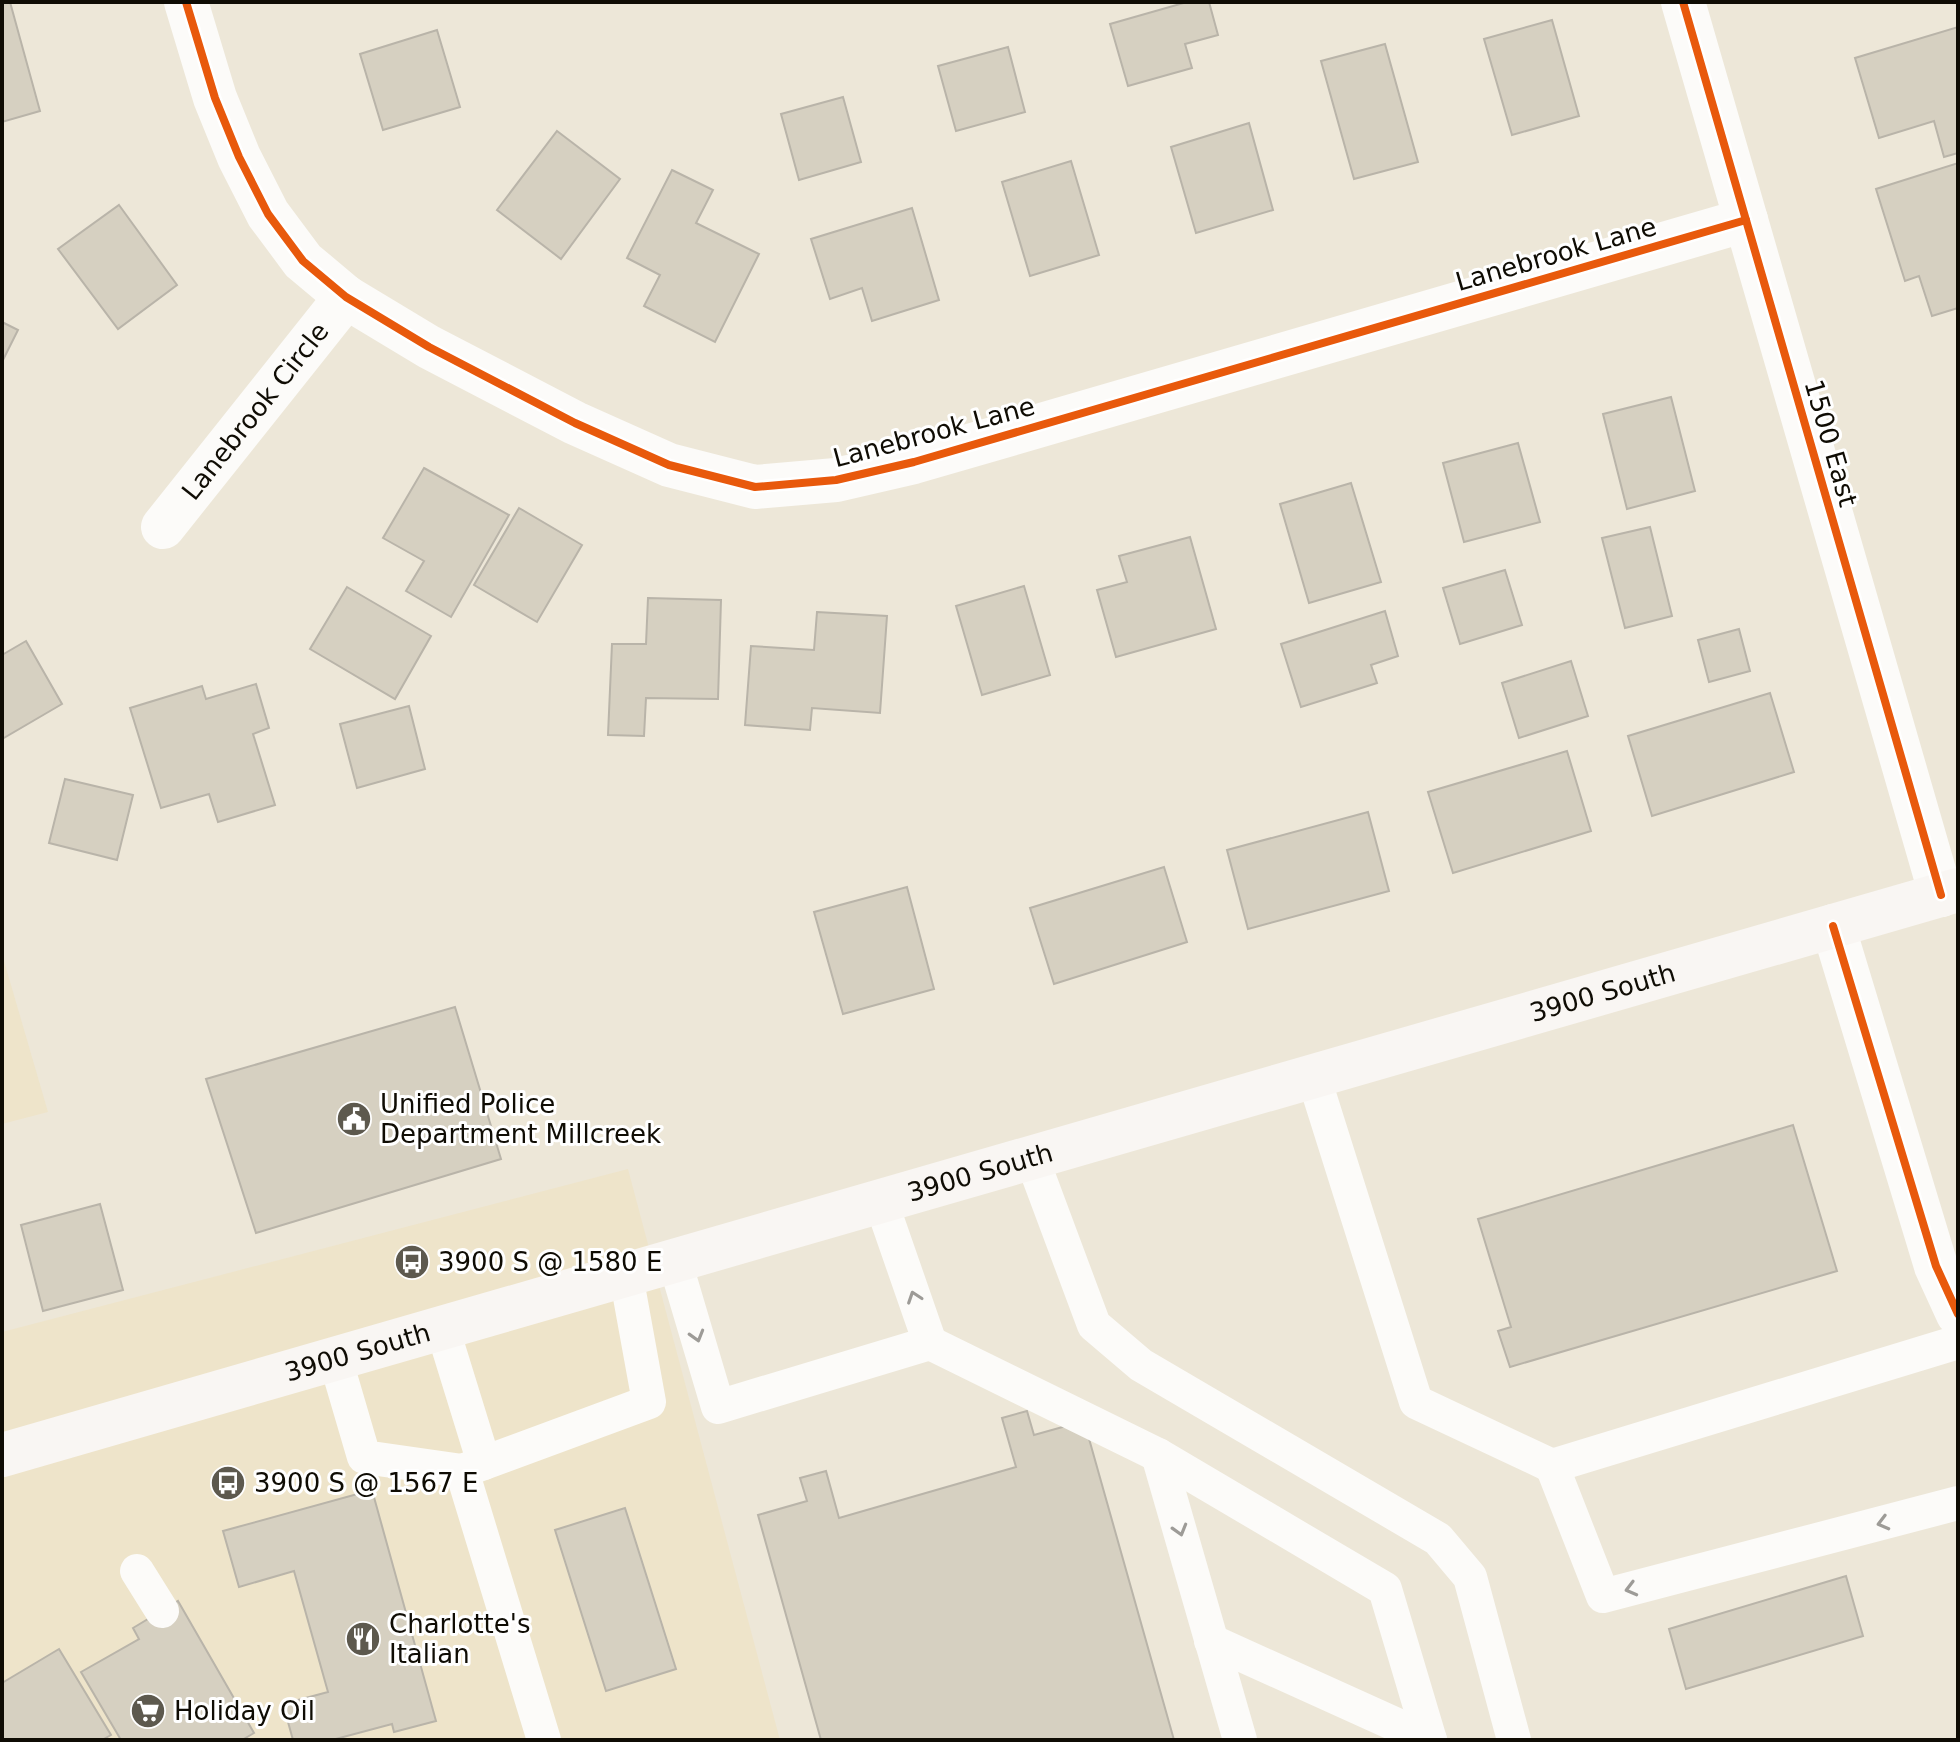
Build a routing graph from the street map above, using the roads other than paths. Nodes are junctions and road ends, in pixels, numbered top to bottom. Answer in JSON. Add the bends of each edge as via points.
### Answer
{"nodes":[{"id":1,"x":186,"y":2,"type":"edge"},
{"id":2,"x":1683,"y":2,"type":"edge"},
{"id":3,"x":1746,"y":220,"type":"junction"},
{"id":4,"x":346,"y":297,"type":"junction"},
{"id":5,"x":163,"y":527,"type":"dead end"},
{"id":6,"x":1949,"y":892,"type":"edge"},
{"id":7,"x":1833,"y":926,"type":"junction"},
{"id":8,"x":1313,"y":1075,"type":"junction"},
{"id":9,"x":1031,"y":1156,"type":"junction"},
{"id":10,"x":880,"y":1199,"type":"junction"},
{"id":11,"x":675,"y":1262,"type":"junction"},
{"id":12,"x":626,"y":1275,"type":"junction"},
{"id":13,"x":1958,"y":1314,"type":"edge"},
{"id":14,"x":442,"y":1327,"type":"junction"},
{"id":15,"x":1958,"y":1342,"type":"edge"},
{"id":16,"x":930,"y":1343,"type":"junction"},
{"id":17,"x":335,"y":1358,"type":"junction"},
{"id":18,"x":2,"y":1455,"type":"edge"},
{"id":19,"x":1158,"y":1455,"type":"junction"},
{"id":20,"x":1552,"y":1466,"type":"junction"},
{"id":21,"x":473,"y":1467,"type":"junction"},
{"id":22,"x":1958,"y":1503,"type":"edge"},
{"id":23,"x":137,"y":1571,"type":"dead end"},
{"id":24,"x":162,"y":1611,"type":"dead end"},
{"id":25,"x":1211,"y":1641,"type":"junction"},
{"id":26,"x":544,"y":1740,"type":"edge"},
{"id":27,"x":1240,"y":1740,"type":"edge"},
{"id":28,"x":1430,"y":1740,"type":"edge"},
{"id":29,"x":1514,"y":1740,"type":"edge"}],
"edges":[{"from":1,"to":4,"type":"street","name":"Lanebrook Lane","via":[[215,98],[268,214],[303,261]]},
{"from":2,"to":3,"type":"street","name":"1500 East"},
{"from":3,"to":4,"type":"street","name":"Lanebrook Lane","via":[[914,462],[836,480],[755,487],[669,465],[575,423]]},
{"from":3,"to":6,"type":"street","name":"1500 East"},
{"from":4,"to":5,"type":"street","name":"Lanebrook Circle"},
{"from":6,"to":7,"type":"main road","name":"3900 South"},
{"from":7,"to":8,"type":"main road","name":"3900 South"},
{"from":7,"to":13,"type":"street","via":[[1936,1266]]},
{"from":8,"to":9,"type":"main road","name":"3900 South"},
{"from":8,"to":20,"type":"lane","via":[[1416,1402]]},
{"from":9,"to":10,"type":"main road","name":"3900 South"},
{"from":9,"to":29,"type":"lane","via":[[1094,1325],[1141,1365],[1438,1539],[1470,1577]]},
{"from":10,"to":11,"type":"main road","name":"3900 South"},
{"from":16,"to":10,"type":"lane","one_way":true},
{"from":11,"to":12,"type":"main road","name":"3900 South"},
{"from":11,"to":16,"type":"lane","one_way":true,"via":[[718,1407]]},
{"from":12,"to":14,"type":"main road","name":"3900 South"},
{"from":12,"to":21,"type":"lane","via":[[649,1402]]},
{"from":14,"to":17,"type":"main road","name":"3900 South"},
{"from":14,"to":21,"type":"lane"},
{"from":15,"to":20,"type":"lane"},
{"from":16,"to":19,"type":"lane"},
{"from":17,"to":18,"type":"main road","name":"3900 South"},
{"from":17,"to":21,"type":"lane","via":[[364,1457]]},
{"from":19,"to":25,"type":"lane","one_way":true},
{"from":19,"to":28,"type":"lane","via":[[1385,1589]]},
{"from":22,"to":20,"type":"lane","one_way":true,"via":[[1603,1596]]},
{"from":21,"to":26,"type":"lane"},
{"from":23,"to":24,"type":"lane"},
{"from":25,"to":27,"type":"lane"},
{"from":25,"to":28,"type":"lane"}]}
